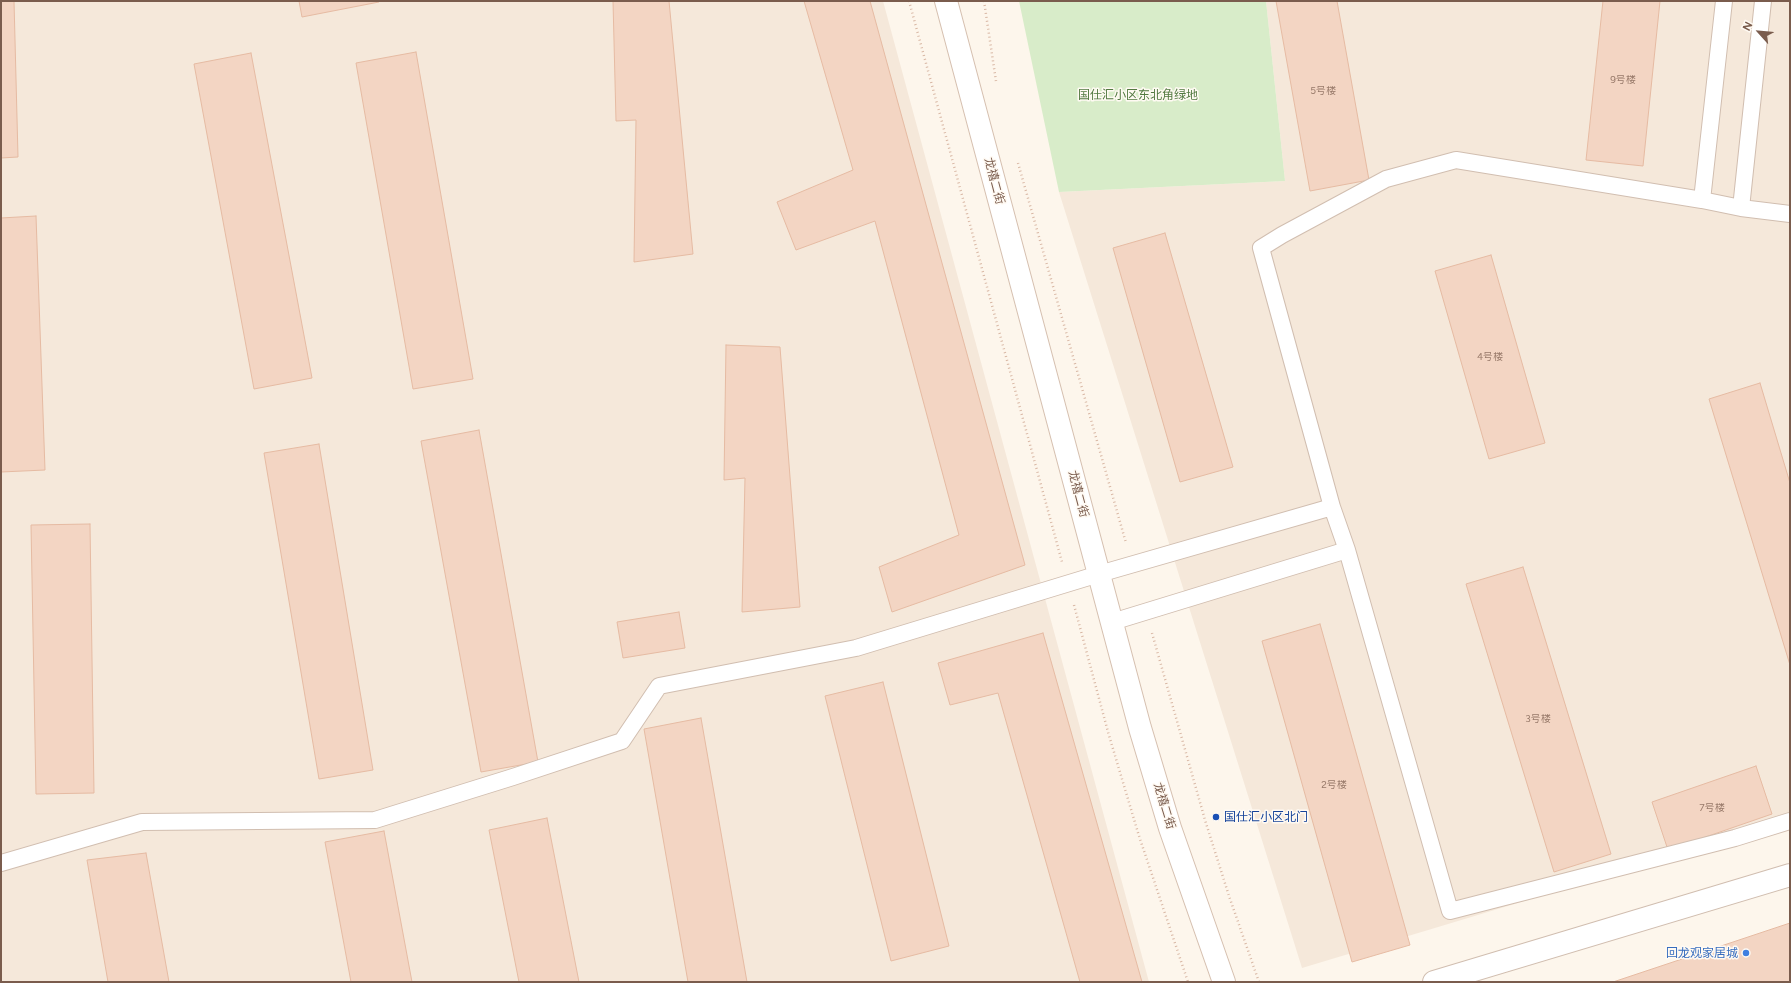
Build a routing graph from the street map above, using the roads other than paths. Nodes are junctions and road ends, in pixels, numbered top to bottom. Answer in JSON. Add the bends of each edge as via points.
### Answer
{"nodes":[{"id":1,"x":946,"y":1,"type":"edge"},
{"id":2,"x":1724,"y":1,"type":"edge"},
{"id":3,"x":1763,"y":1,"type":"edge"},
{"id":4,"x":1702,"y":200,"type":"junction"},
{"id":5,"x":1741,"y":208,"type":"junction"},
{"id":6,"x":1790,"y":214,"type":"edge"},
{"id":7,"x":1332,"y":507,"type":"junction"},
{"id":8,"x":1347,"y":550,"type":"junction"},
{"id":9,"x":1099,"y":574,"type":"junction"},
{"id":10,"x":1112,"y":622,"type":"junction"},
{"id":11,"x":1790,"y":821,"type":"edge"},
{"id":12,"x":1,"y":863,"type":"edge"},
{"id":13,"x":1790,"y":875,"type":"edge"},
{"id":14,"x":1224,"y":982,"type":"edge"},
{"id":15,"x":1434,"y":982,"type":"edge"}],
"edges":[{"from":1,"to":9,"type":"street","name":"龙禧二街"},
{"from":2,"to":4,"type":"lane"},
{"from":3,"to":5,"type":"lane"},
{"from":4,"to":5,"type":"lane"},
{"from":4,"to":7,"type":"lane","via":[[1456,160],[1386,179],[1261,248]]},
{"from":5,"to":6,"type":"lane"},
{"from":7,"to":8,"type":"lane"},
{"from":7,"to":9,"type":"lane"},
{"from":8,"to":10,"type":"lane"},
{"from":8,"to":11,"type":"lane","via":[[1450,911],[1735,838]]},
{"from":9,"to":10,"type":"street","name":"龙禧二街"},
{"from":9,"to":12,"type":"lane","via":[[856,648],[659,686],[622,741],[375,820],[142,822]]},
{"from":10,"to":14,"type":"street","name":"龙禧二街","via":[[1170,828]]},
{"from":13,"to":15,"type":"street"}]}
